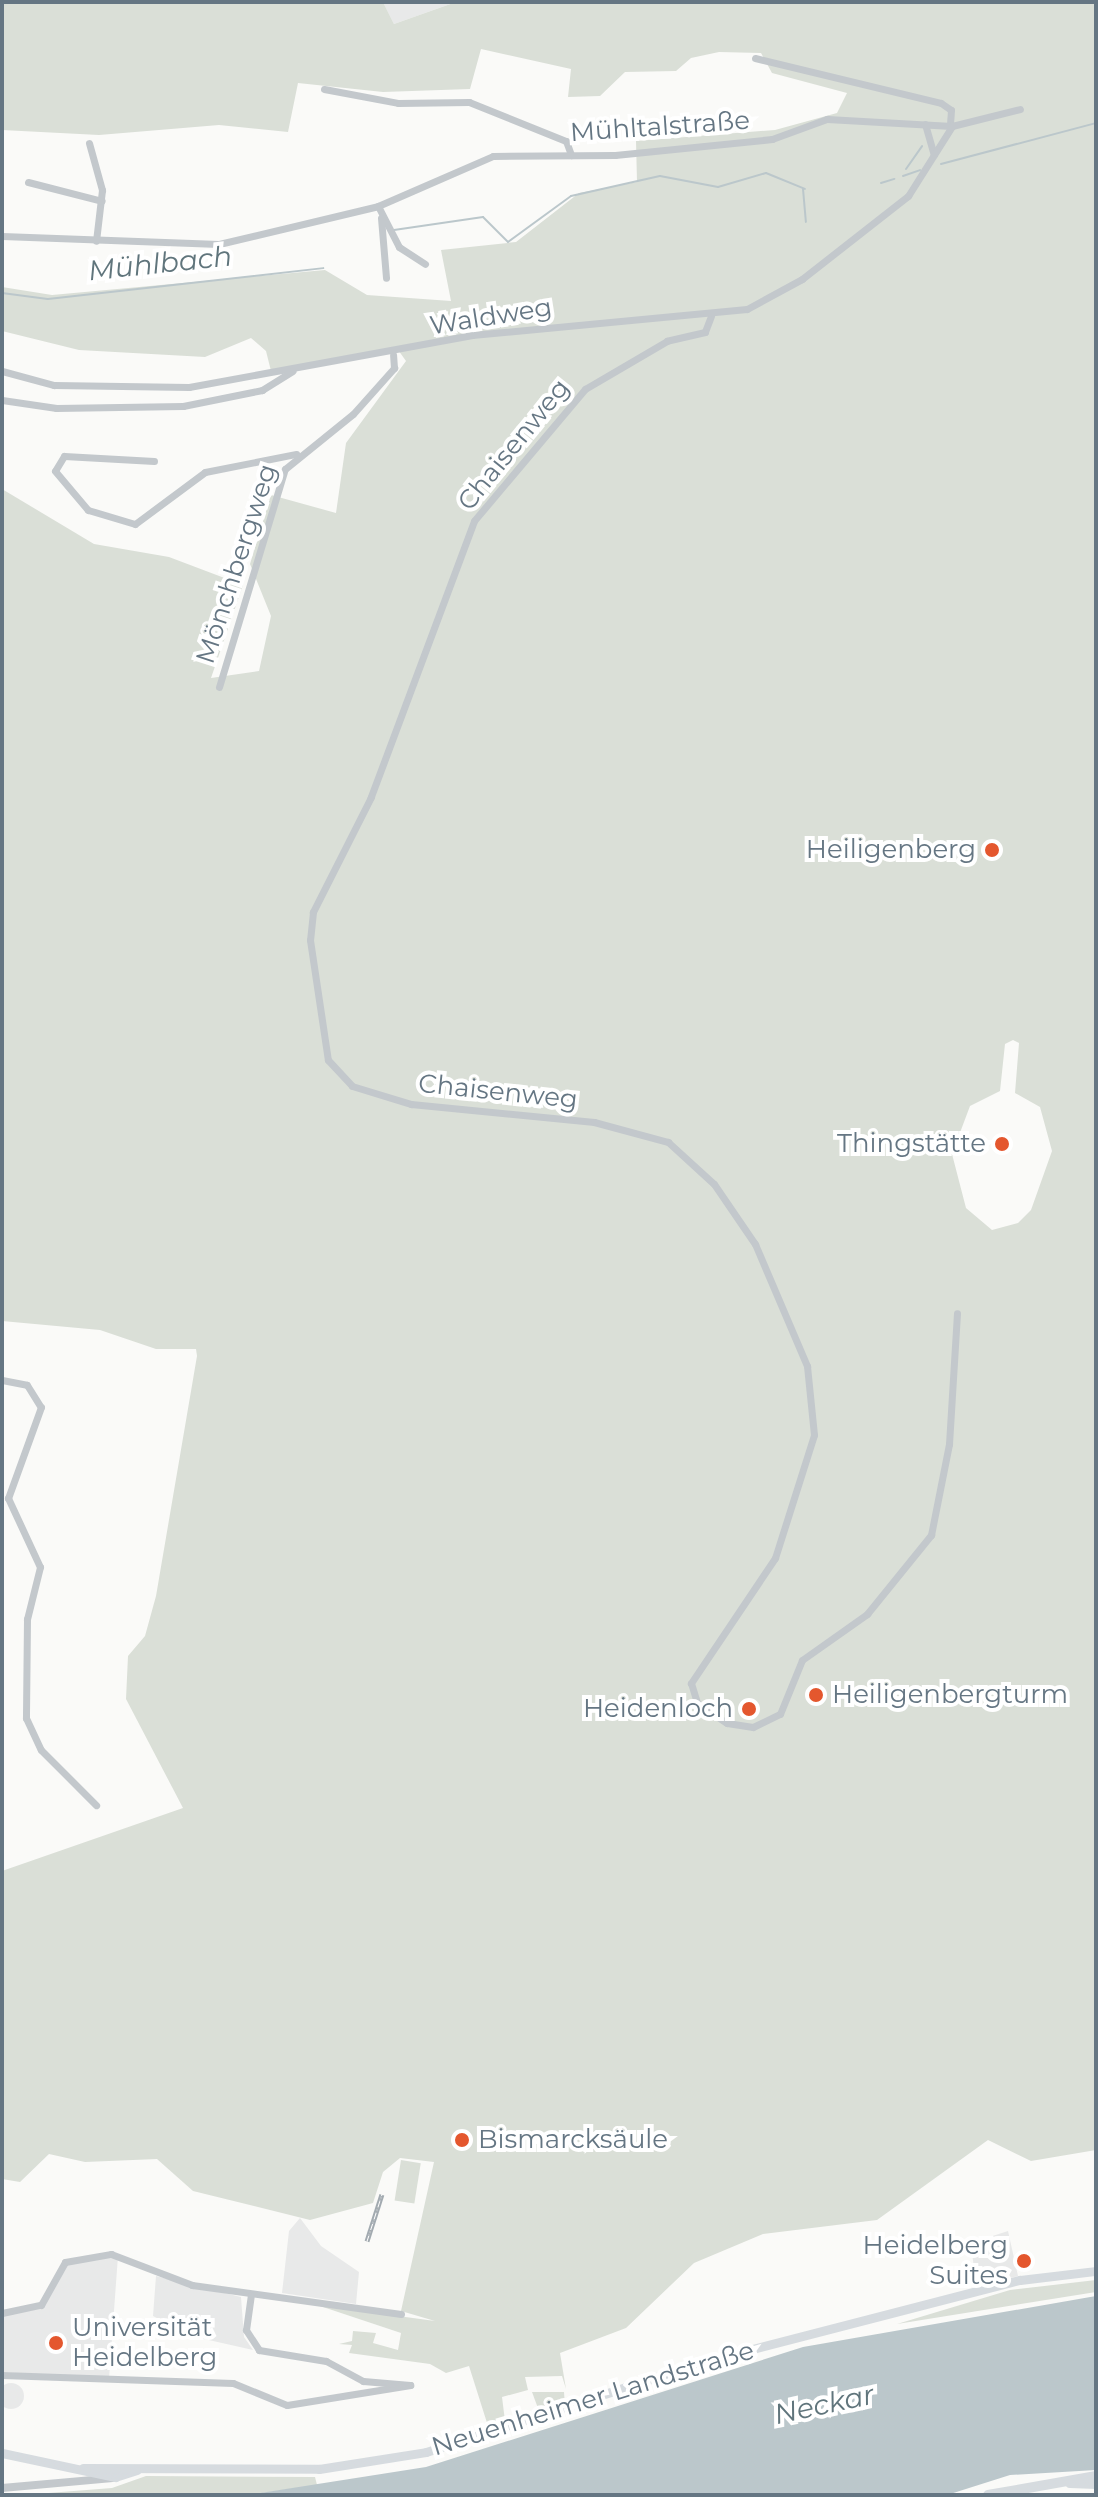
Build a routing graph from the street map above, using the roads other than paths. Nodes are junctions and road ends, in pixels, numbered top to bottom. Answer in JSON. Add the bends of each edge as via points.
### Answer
{"nodes":[{"id":1,"x":755,"y":58,"type":"dead end"},
{"id":2,"x":324,"y":89,"type":"dead end"},
{"id":3,"x":1020,"y":109,"type":"dead end"},
{"id":4,"x":925,"y":124,"type":"junction"},
{"id":5,"x":951,"y":126,"type":"junction"},
{"id":6,"x":89,"y":143,"type":"dead end"},
{"id":7,"x":571,"y":155,"type":"junction"},
{"id":8,"x":933,"y":158,"type":"junction"},
{"id":9,"x":28,"y":182,"type":"dead end"},
{"id":10,"x":102,"y":201,"type":"junction"},
{"id":11,"x":378,"y":206,"type":"junction"},
{"id":12,"x":381,"y":218,"type":"junction"},
{"id":13,"x":2,"y":236,"type":"edge"},
{"id":14,"x":96,"y":241,"type":"junction"},
{"id":15,"x":425,"y":264,"type":"dead end"},
{"id":16,"x":386,"y":278,"type":"dead end"},
{"id":17,"x":711,"y":316,"type":"junction"},
{"id":18,"x":393,"y":355,"type":"junction"},
{"id":19,"x":2,"y":371,"type":"edge"},
{"id":20,"x":292,"y":371,"type":"junction"},
{"id":21,"x":2,"y":400,"type":"edge"},
{"id":22,"x":296,"y":454,"type":"junction"},
{"id":23,"x":154,"y":461,"type":"dead end"},
{"id":24,"x":219,"y":687,"type":"dead end"},
{"id":25,"x":957,"y":1313,"type":"dead end"},
{"id":26,"x":2,"y":1380,"type":"edge"},
{"id":27,"x":96,"y":1805,"type":"dead end"},
{"id":28,"x":1096,"y":2271,"type":"edge"},
{"id":29,"x":251,"y":2295,"type":"junction"},
{"id":30,"x":2,"y":2313,"type":"edge"},
{"id":31,"x":401,"y":2314,"type":"dead end"},
{"id":32,"x":2,"y":2375,"type":"edge"},
{"id":33,"x":2,"y":2453,"type":"edge"},
{"id":34,"x":83,"y":2468,"type":"junction"},
{"id":35,"x":140,"y":2470,"type":"junction"},
{"id":36,"x":1096,"y":2476,"type":"edge"},
{"id":37,"x":115,"y":2477,"type":"junction"},
{"id":38,"x":1052,"y":2482,"type":"junction"},
{"id":39,"x":1096,"y":2484,"type":"edge"},
{"id":40,"x":2,"y":2488,"type":"edge"},
{"id":41,"x":988,"y":2495,"type":"edge"}],
"edges":[{"from":1,"to":5,"type":"street","via":[[941,103],[951,110]]},
{"from":2,"to":7,"type":"street","via":[[393,103],[469,102],[566,141]]},
{"from":3,"to":5,"type":"street"},
{"from":4,"to":5,"type":"street","name":"Mühltalstraße"},
{"from":4,"to":7,"type":"street","name":"Mühltalstraße","via":[[823,119],[772,139]]},
{"from":4,"to":8,"type":"street"},
{"from":5,"to":8,"type":"street","name":"Waldweg"},
{"from":6,"to":10,"type":"street"},
{"from":7,"to":11,"type":"street","name":"Mühltalstraße","via":[[472,161]]},
{"from":8,"to":17,"type":"street","name":"Waldweg","via":[[908,196],[812,272],[763,303]]},
{"from":9,"to":10,"type":"street"},
{"from":10,"to":14,"type":"street"},
{"from":11,"to":12,"type":"street"},
{"from":11,"to":14,"type":"street","name":"Mühltalstraße","via":[[219,244]]},
{"from":12,"to":15,"type":"street","via":[[402,250]]},
{"from":12,"to":16,"type":"street"},
{"from":13,"to":14,"type":"street","name":"Mühltalstraße"},
{"from":17,"to":18,"type":"street","name":"Waldweg","via":[[472,335]]},
{"from":17,"to":25,"type":"street","name":"Chaisenweg","via":[[705,332],[667,341],[585,389],[474,521],[371,797],[315,906],[310,940],[326,1050],[344,1081],[423,1106],[565,1118],[647,1134],[684,1153],[745,1226],[807,1366],[814,1442],[775,1558],[700,1665],[691,1691],[715,1717],[746,1727],[776,1718],[794,1690],[802,1660],[860,1621],[931,1535],[949,1444]]},
{"from":18,"to":20,"type":"street","name":"Waldweg"},
{"from":18,"to":22,"type":"street","name":"Mönchbergweg","via":[[392,371],[342,425]]},
{"from":19,"to":20,"type":"street","name":"Waldweg","via":[[54,385],[189,387]]},
{"from":20,"to":21,"type":"street","via":[[262,390],[183,406],[62,408]]},
{"from":22,"to":23,"type":"street","via":[[205,472],[135,524],[88,510],[55,471],[64,456]]},
{"from":22,"to":24,"type":"street","name":"Mönchbergweg","via":[[280,481]]},
{"from":26,"to":27,"type":"street","via":[[27,1385],[41,1407],[8,1498],[40,1567],[27,1619],[26,1718],[41,1750]]},
{"from":28,"to":35,"type":"main road","name":"Neuenheimer Landstraße","via":[[1020,2280],[706,2361],[426,2452],[319,2469]]},
{"from":29,"to":30,"type":"street","via":[[100,2255],[61,2265],[41,2305]]},
{"from":29,"to":31,"type":"street"},
{"from":29,"to":32,"type":"street","via":[[246,2330],[259,2350],[326,2361],[363,2381],[410,2385],[287,2405],[244,2384]]},
{"from":33,"to":34,"type":"main road","name":"Neuenheimer Landstraße"},
{"from":34,"to":35,"type":"main road","name":"Neuenheimer Landstraße"},
{"from":34,"to":37,"type":"main road","name":"Neuenheimer Landstraße"},
{"from":35,"to":37,"type":"main road"},
{"from":36,"to":38,"type":"main road"},
{"from":37,"to":40,"type":"street"},
{"from":38,"to":39,"type":"main road"},
{"from":38,"to":41,"type":"main road"}]}
